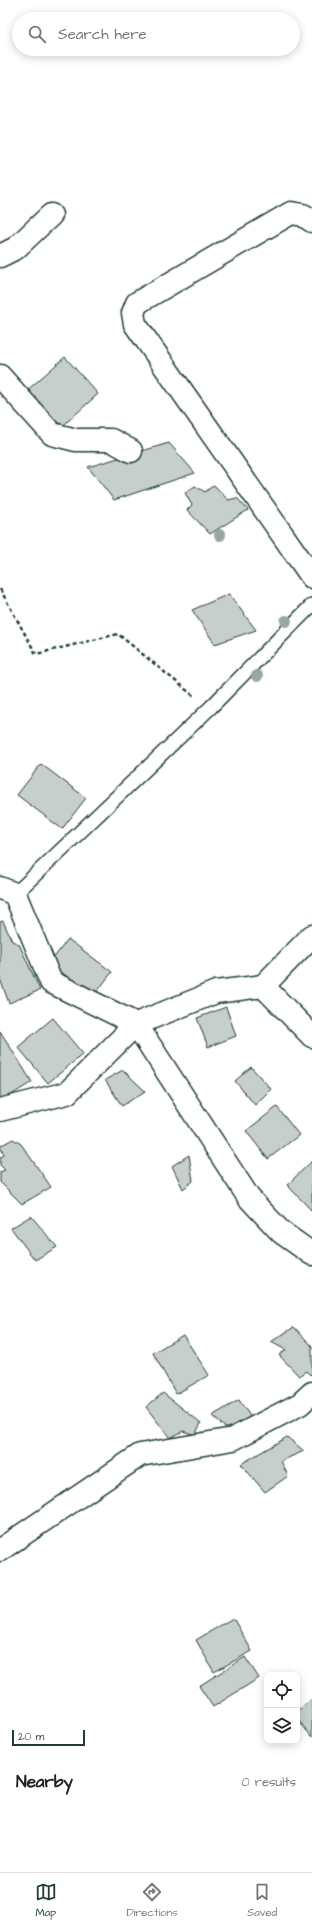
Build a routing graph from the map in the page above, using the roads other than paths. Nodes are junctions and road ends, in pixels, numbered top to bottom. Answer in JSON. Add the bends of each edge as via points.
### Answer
{"nodes":[{"id":1,"x":51,"y":215,"type":"dead end"},
{"id":2,"x":312,"y":221,"type":"edge"},
{"id":3,"x":0,"y":256,"type":"edge"},
{"id":4,"x":0,"y":376,"type":"edge"},
{"id":5,"x":131,"y":451,"type":"dead end"},
{"id":6,"x":312,"y":577,"type":"edge"},
{"id":7,"x":312,"y":605,"type":"edge"},
{"id":8,"x":8,"y":891,"type":"edge"},
{"id":9,"x":312,"y":936,"type":"edge"},
{"id":10,"x":263,"y":986,"type":"junction"},
{"id":11,"x":136,"y":1024,"type":"junction"},
{"id":12,"x":312,"y":1036,"type":"edge"},
{"id":13,"x":67,"y":1093,"type":"junction"},
{"id":14,"x":0,"y":1110,"type":"edge"},
{"id":15,"x":0,"y":1120,"type":"edge"},
{"id":16,"x":312,"y":1254,"type":"edge"},
{"id":17,"x":312,"y":1393,"type":"edge"},
{"id":18,"x":0,"y":1550,"type":"edge"}],
"edges":[{"from":1,"to":3,"type":"street","via":[[16,248]]},
{"from":2,"to":6,"type":"street","via":[[291,213],[137,303],[133,313],[135,324]]},
{"from":4,"to":5,"type":"street","via":[[52,434],[76,440],[111,440]]},
{"from":7,"to":8,"type":"lane","via":[[211,707]]},
{"from":8,"to":11,"type":"street","via":[[51,982]]},
{"from":9,"to":10,"type":"street"},
{"from":10,"to":11,"type":"street","via":[[216,992]]},
{"from":10,"to":12,"type":"street"},
{"from":11,"to":13,"type":"street"},
{"from":11,"to":16,"type":"street","via":[[249,1198],[281,1232]]},
{"from":13,"to":14,"type":"street"},
{"from":13,"to":15,"type":"street","via":[[67,1104]]},
{"from":17,"to":18,"type":"street","via":[[300,1404],[233,1439],[140,1455]]}]}
